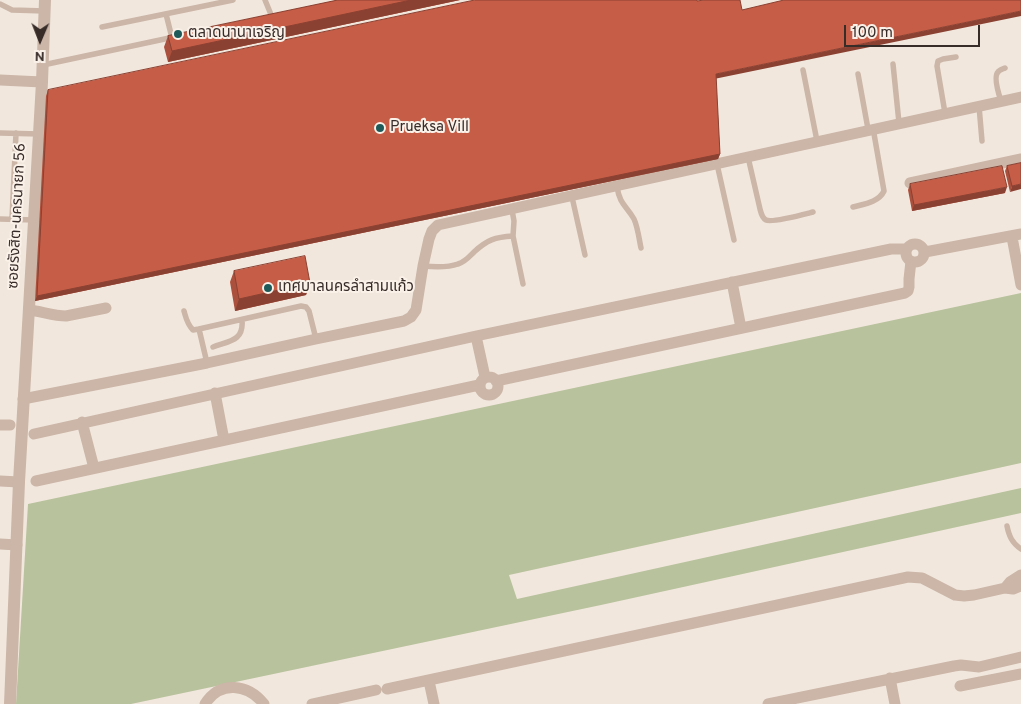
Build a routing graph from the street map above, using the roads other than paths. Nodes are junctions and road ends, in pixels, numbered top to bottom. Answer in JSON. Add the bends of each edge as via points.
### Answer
{"nodes":[{"id":1,"x":233,"y":0,"type":"edge"},
{"id":2,"x":265,"y":0,"type":"edge"},
{"id":3,"x":0,"y":4,"type":"edge"},
{"id":4,"x":45,"y":6,"type":"edge"},
{"id":5,"x":166,"y":14,"type":"junction"},
{"id":6,"x":281,"y":16,"type":"edge"},
{"id":7,"x":272,"y":17,"type":"junction"},
{"id":8,"x":263,"y":19,"type":"edge"},
{"id":9,"x":102,"y":27,"type":"dead end"},
{"id":10,"x":181,"y":36,"type":"edge"},
{"id":11,"x":172,"y":38,"type":"junction"},
{"id":12,"x":956,"y":58,"type":"dead end"},
{"id":13,"x":893,"y":64,"type":"dead end"},
{"id":14,"x":43,"y":65,"type":"junction"},
{"id":15,"x":1005,"y":68,"type":"dead end"},
{"id":16,"x":803,"y":70,"type":"dead end"},
{"id":17,"x":858,"y":74,"type":"dead end"},
{"id":18,"x":0,"y":80,"type":"edge"},
{"id":19,"x":42,"y":82,"type":"junction"},
{"id":20,"x":1021,"y":97,"type":"edge"},
{"id":21,"x":1001,"y":101,"type":"junction"},
{"id":22,"x":979,"y":106,"type":"junction"},
{"id":23,"x":945,"y":113,"type":"junction"},
{"id":24,"x":899,"y":123,"type":"junction"},
{"id":25,"x":871,"y":129,"type":"junction"},
{"id":26,"x":0,"y":132,"type":"edge"},
{"id":27,"x":16,"y":133,"type":"junction"},
{"id":28,"x":39,"y":134,"type":"junction"},
{"id":29,"x":817,"y":141,"type":"junction"},
{"id":30,"x":982,"y":141,"type":"dead end"},
{"id":31,"x":748,"y":156,"type":"junction"},
{"id":32,"x":1021,"y":159,"type":"edge"},
{"id":33,"x":716,"y":164,"type":"junction"},
{"id":34,"x":910,"y":183,"type":"edge"},
{"id":35,"x":616,"y":187,"type":"junction"},
{"id":36,"x":572,"y":197,"type":"junction"},
{"id":37,"x":853,"y":207,"type":"dead end"},
{"id":38,"x":512,"y":210,"type":"junction"},
{"id":39,"x":813,"y":212,"type":"dead end"},
{"id":40,"x":0,"y":219,"type":"edge"},
{"id":41,"x":12,"y":219,"type":"junction"},
{"id":42,"x":34,"y":220,"type":"junction"},
{"id":43,"x":1016,"y":235,"type":"edge"},
{"id":44,"x":513,"y":236,"type":"junction"},
{"id":45,"x":734,"y":240,"type":"dead end"},
{"id":46,"x":641,"y":248,"type":"dead end"},
{"id":47,"x":907,"y":249,"type":"junction"},
{"id":48,"x":925,"y":252,"type":"junction"},
{"id":49,"x":585,"y":254,"type":"dead end"},
{"id":50,"x":911,"y":262,"type":"junction"},
{"id":51,"x":423,"y":266,"type":"junction"},
{"id":52,"x":732,"y":282,"type":"junction"},
{"id":53,"x":523,"y":284,"type":"dead end"},
{"id":54,"x":1021,"y":285,"type":"edge"},
{"id":55,"x":106,"y":308,"type":"dead end"},
{"id":56,"x":29,"y":310,"type":"junction"},
{"id":57,"x":184,"y":311,"type":"dead end"},
{"id":58,"x":242,"y":320,"type":"junction"},
{"id":59,"x":741,"y":328,"type":"junction"},
{"id":60,"x":199,"y":329,"type":"junction"},
{"id":61,"x":476,"y":336,"type":"junction"},
{"id":62,"x":316,"y":339,"type":"junction"},
{"id":63,"x":213,"y":346,"type":"dead end"},
{"id":64,"x":207,"y":363,"type":"junction"},
{"id":65,"x":487,"y":381,"type":"junction"},
{"id":66,"x":215,"y":393,"type":"junction"},
{"id":67,"x":24,"y":400,"type":"junction"},
{"id":68,"x":82,"y":422,"type":"junction"},
{"id":69,"x":34,"y":434,"type":"dead end"},
{"id":70,"x":224,"y":440,"type":"junction"},
{"id":71,"x":94,"y":468,"type":"junction"},
{"id":72,"x":0,"y":481,"type":"edge"},
{"id":73,"x":36,"y":481,"type":"dead end"},
{"id":74,"x":19,"y":482,"type":"junction"},
{"id":75,"x":1007,"y":526,"type":"dead end"},
{"id":76,"x":0,"y":544,"type":"edge"},
{"id":77,"x":16,"y":545,"type":"junction"},
{"id":78,"x":1021,"y":549,"type":"edge"},
{"id":79,"x":1021,"y":575,"type":"edge"},
{"id":80,"x":1021,"y":586,"type":"edge"},
{"id":81,"x":1005,"y":588,"type":"junction"},
{"id":82,"x":1021,"y":657,"type":"edge"},
{"id":83,"x":1021,"y":674,"type":"edge"},
{"id":84,"x":890,"y":678,"type":"junction"},
{"id":85,"x":429,"y":680,"type":"junction"},
{"id":86,"x":960,"y":686,"type":"dead end"},
{"id":87,"x":818,"y":699,"type":"edge"},
{"id":88,"x":10,"y":704,"type":"edge"},
{"id":89,"x":205,"y":704,"type":"edge"},
{"id":90,"x":264,"y":704,"type":"edge"},
{"id":91,"x":312,"y":704,"type":"edge"},
{"id":92,"x":434,"y":704,"type":"edge"},
{"id":93,"x":768,"y":704,"type":"edge"},
{"id":94,"x":895,"y":704,"type":"edge"}],
"edges":[{"from":1,"to":5,"type":"lane"},
{"from":2,"to":7,"type":"lane"},
{"from":3,"to":4,"type":"lane","via":[[12,10]]},
{"from":4,"to":14,"type":"street","name":"ซอยรังสิต-นครนายก 56"},
{"from":5,"to":9,"type":"lane"},
{"from":5,"to":11,"type":"lane"},
{"from":6,"to":7,"type":"lane"},
{"from":7,"to":8,"type":"lane"},
{"from":10,"to":11,"type":"lane"},
{"from":11,"to":14,"type":"lane"},
{"from":12,"to":23,"type":"lane","via":[[938,61],[937,66]]},
{"from":13,"to":24,"type":"lane"},
{"from":14,"to":19,"type":"street","name":"ซอยรังสิต-นครนายก 56"},
{"from":15,"to":21,"type":"lane","via":[[996,74]]},
{"from":16,"to":29,"type":"lane"},
{"from":17,"to":25,"type":"lane"},
{"from":18,"to":19,"type":"street"},
{"from":19,"to":28,"type":"street","name":"ซอยรังสิต-นครนายก 56"},
{"from":20,"to":21,"type":"street"},
{"from":21,"to":22,"type":"street"},
{"from":22,"to":23,"type":"street"},
{"from":22,"to":30,"type":"lane"},
{"from":23,"to":24,"type":"street"},
{"from":24,"to":25,"type":"street"},
{"from":25,"to":29,"type":"street"},
{"from":25,"to":37,"type":"lane","via":[[884,191],[876,200]]},
{"from":26,"to":27,"type":"lane"},
{"from":27,"to":28,"type":"lane"},
{"from":27,"to":41,"type":"lane"},
{"from":28,"to":42,"type":"street","name":"ซอยรังสิต-นครนายก 56"},
{"from":29,"to":31,"type":"street"},
{"from":31,"to":33,"type":"street"},
{"from":31,"to":39,"type":"lane","via":[[760,209],[766,220]]},
{"from":32,"to":34,"type":"street"},
{"from":33,"to":35,"type":"street"},
{"from":33,"to":45,"type":"lane"},
{"from":35,"to":36,"type":"street"},
{"from":35,"to":46,"type":"lane","via":[[618,197],[634,220]]},
{"from":36,"to":38,"type":"street"},
{"from":36,"to":49,"type":"lane"},
{"from":38,"to":44,"type":"lane"},
{"from":38,"to":51,"type":"street","via":[[438,225],[429,239]]},
{"from":40,"to":41,"type":"lane"},
{"from":41,"to":42,"type":"lane"},
{"from":42,"to":56,"type":"street","name":"ซอยรังสิต-นครนายก 56"},
{"from":43,"to":48,"type":"street"},
{"from":43,"to":54,"type":"street"},
{"from":44,"to":51,"type":"lane","via":[[493,238],[459,264],[434,268]]},
{"from":44,"to":53,"type":"lane"},
{"from":47,"to":48,"type":"street","via":[[917,244]]},
{"from":47,"to":50,"type":"street","via":[[906,255]]},
{"from":47,"to":52,"type":"street","via":[[891,249]]},
{"from":48,"to":50,"type":"street","via":[[922,260]]},
{"from":50,"to":59,"type":"street","via":[[910,287],[905,294]]},
{"from":51,"to":62,"type":"street","via":[[416,310],[411,317]]},
{"from":52,"to":59,"type":"street"},
{"from":52,"to":61,"type":"street"},
{"from":55,"to":56,"type":"street","via":[[66,316]]},
{"from":56,"to":67,"type":"street","name":"ซอยรังสิต-นครนายก 56"},
{"from":57,"to":60,"type":"lane","via":[[193,330]]},
{"from":58,"to":60,"type":"lane"},
{"from":58,"to":62,"type":"lane","via":[[306,307]]},
{"from":58,"to":63,"type":"lane","via":[[238,337]]},
{"from":59,"to":65,"type":"street"},
{"from":60,"to":64,"type":"lane"},
{"from":61,"to":65,"type":"street"},
{"from":61,"to":66,"type":"street"},
{"from":62,"to":64,"type":"street"},
{"from":64,"to":67,"type":"street"},
{"from":65,"to":70,"type":"street"},
{"from":66,"to":68,"type":"street"},
{"from":66,"to":70,"type":"street"},
{"from":67,"to":74,"type":"street","name":"ซอยรังสิต-นครนายก 56"},
{"from":68,"to":69,"type":"street"},
{"from":68,"to":71,"type":"street"},
{"from":70,"to":71,"type":"street"},
{"from":71,"to":73,"type":"street"},
{"from":72,"to":74,"type":"street"},
{"from":74,"to":77,"type":"street","name":"ซอยรังสิต-นครนายก 56"},
{"from":75,"to":78,"type":"lane","via":[[1012,542]]},
{"from":76,"to":77,"type":"street"},
{"from":77,"to":88,"type":"street","name":"ซอยรังสิต-นครนายก 56"},
{"from":79,"to":81,"type":"street"},
{"from":80,"to":81,"type":"street"},
{"from":81,"to":85,"type":"street","via":[[964,596],[922,578],[908,578]]},
{"from":82,"to":84,"type":"street","via":[[979,667],[961,665]]},
{"from":83,"to":86,"type":"street"},
{"from":84,"to":87,"type":"street"},
{"from":84,"to":94,"type":"street"},
{"from":85,"to":91,"type":"street"},
{"from":85,"to":92,"type":"street"},
{"from":87,"to":93,"type":"street"},
{"from":89,"to":90,"type":"street","via":[[214,694],[232,687],[251,691]]}]}
